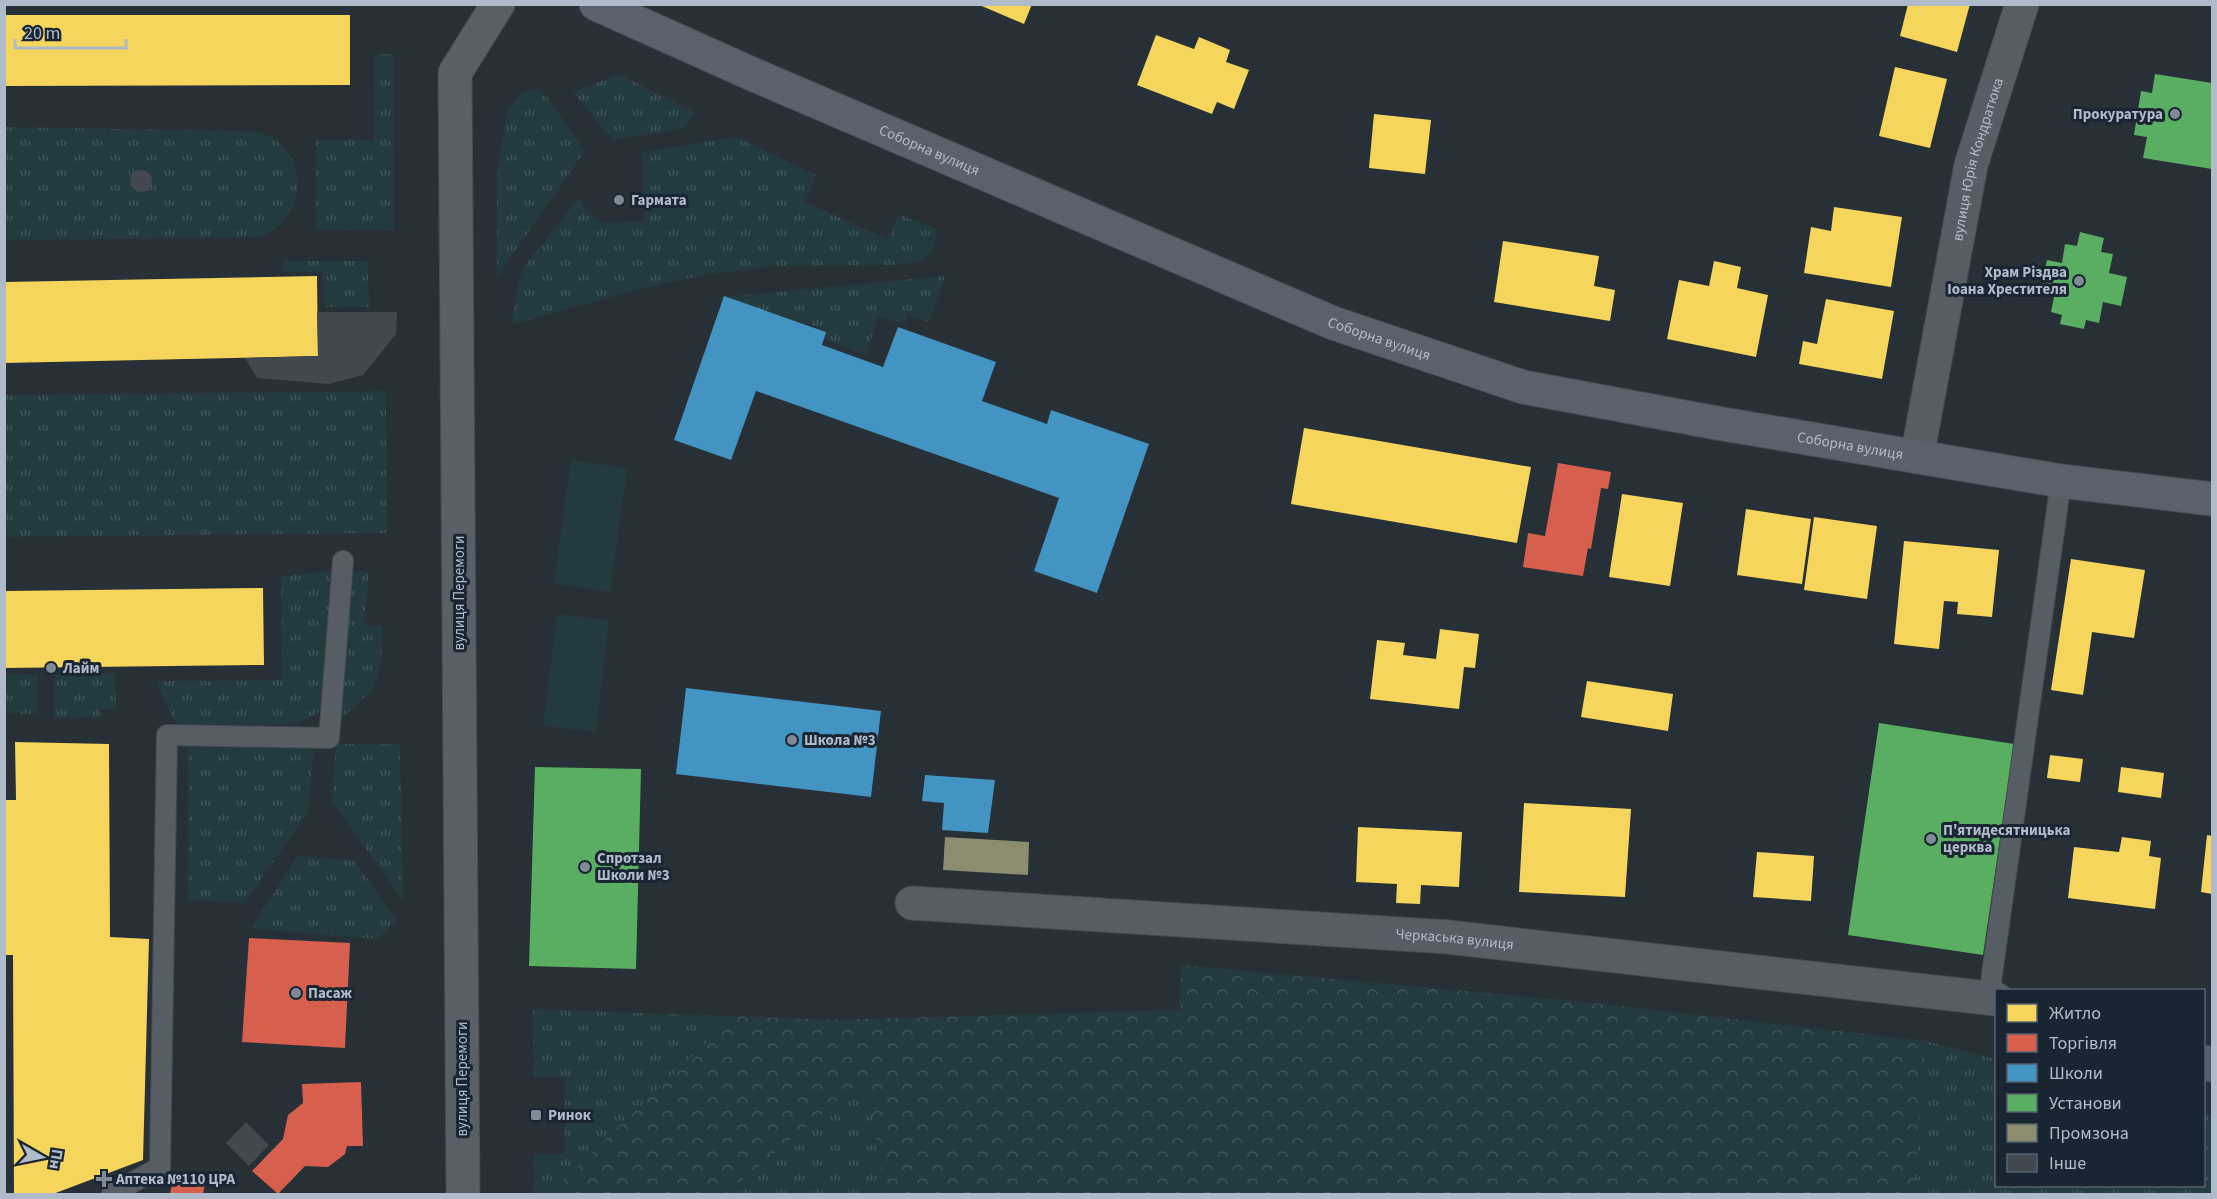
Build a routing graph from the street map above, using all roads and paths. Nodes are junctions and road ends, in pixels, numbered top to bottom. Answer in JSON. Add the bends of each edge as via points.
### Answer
{"nodes":[{"id":1,"x":498,"y":4,"type":"edge"},
{"id":2,"x":596,"y":4,"type":"edge"},
{"id":3,"x":2022,"y":4,"type":"edge"},
{"id":4,"x":1917,"y":457,"type":"junction"},
{"id":5,"x":2061,"y":481,"type":"junction"},
{"id":6,"x":2212,"y":499,"type":"edge"},
{"id":7,"x":343,"y":561,"type":"dead end"},
{"id":8,"x":912,"y":903,"type":"dead end"},
{"id":9,"x":1993,"y":997,"type":"edge"},
{"id":10,"x":112,"y":1194,"type":"edge"},
{"id":11,"x":463,"y":1194,"type":"edge"}],
"edges":[{"from":1,"to":11,"type":"main road","name":"вулиця Перемоги","via":[[455,73]]},
{"from":2,"to":4,"type":"main road","name":"Соборна вулиця","via":[[1333,323],[1523,387]]},
{"from":3,"to":4,"type":"street","name":"вулиця Юрія Кондратюка","via":[[1971,165]]},
{"from":4,"to":5,"type":"main road","name":"Соборна вулиця"},
{"from":5,"to":6,"type":"main road","name":"Соборна вулиця"},
{"from":5,"to":9,"type":"lane"},
{"from":7,"to":10,"type":"lane","via":[[329,738],[167,735],[160,1167]]},
{"from":8,"to":9,"type":"street","name":"Черкаська вулиця","via":[[1448,937]]}]}
